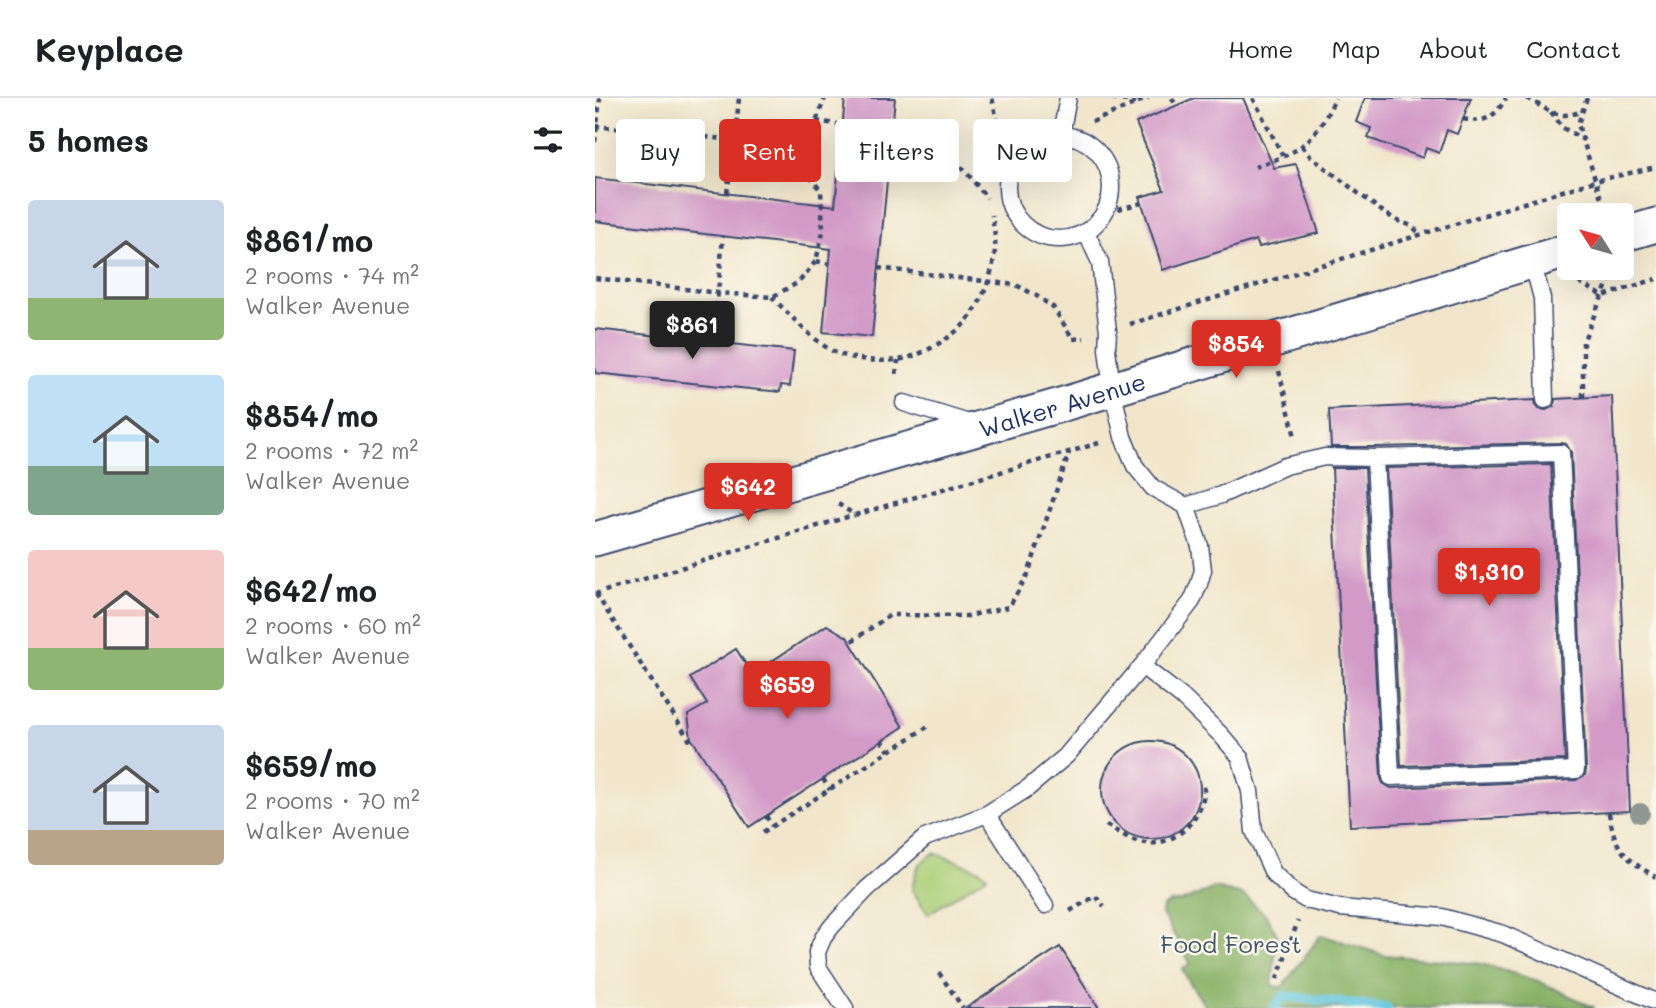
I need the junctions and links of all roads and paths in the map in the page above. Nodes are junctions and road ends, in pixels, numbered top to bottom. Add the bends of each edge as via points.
1 (600, 98) edge
2 (739, 98) edge
3 (825, 98) edge
4 (992, 98) edge
5 (1068, 98) edge
6 (1112, 98) edge
7 (1148, 98) edge
8 (1172, 98) edge
9 (1253, 98) edge
10 (1335, 98) edge
11 (1506, 98) edge
12 (1527, 98) edge
13 (1587, 98) edge
14 (1136, 103) junction
15 (1176, 106) dead end
16 (1583, 110) junction
17 (1551, 111) junction
18 (737, 119) edge
19 (817, 119) edge
20 (997, 119) edge
21 (1064, 119) edge
22 (1463, 119) dead end
23 (1092, 122) dead end
24 (596, 127) edge
25 (1072, 136) edge
26 (719, 139) edge
27 (1584, 140) junction
28 (595, 142) edge
29 (1302, 146) junction
30 (1283, 156) junction
31 (959, 165) edge
32 (1255, 167) dead end
33 (1656, 167) edge
34 (1595, 181) junction
35 (729, 182) edge
36 (814, 182) edge
37 (1007, 182) edge
38 (727, 193) dead end
39 (987, 198) dead end
40 (1142, 203) dead end
41 (1602, 203) edge
42 (1118, 209) dead end
43 (992, 215) dead end
44 (1656, 225) edge
45 (1635, 231) edge
46 (1086, 232) junction
47 (1420, 234) junction
48 (723, 236) dead end
49 (815, 261) junction
50 (1532, 261) junction
51 (1557, 263) edge
52 (830, 264) dead end
53 (878, 268) dead end
54 (595, 278) edge
55 (1656, 279) edge
56 (1586, 280) edge
57 (1609, 280) edge
58 (988, 281) junction
59 (718, 293) junction
60 (1603, 296) junction
61 (772, 297) junction
62 (1125, 326) dead end
63 (711, 337) dead end
64 (1086, 338) dead end
65 (898, 360) junction
66 (1277, 364) dead end
67 (896, 374) dead end
68 (1112, 388) junction
69 (1583, 397) dead end
70 (1545, 400) dead end
71 (904, 403) dead end
72 (982, 427) junction
73 (1296, 437) dead end
74 (1103, 442) dead end
75 (1069, 453) junction
76 (1375, 458) junction
77 (833, 501) dead end
78 (1186, 506) junction
79 (855, 515) junction
80 (595, 540) edge
81 (595, 594) edge
82 (852, 641) dead end
83 (1142, 666) junction
84 (927, 727) dead end
85 (881, 740) dead end
86 (692, 744) dead end
87 (889, 751) junction
88 (823, 779) dead end
89 (1201, 787) dead end
90 (829, 790) junction
91 (1609, 813) dead end
92 (987, 814) junction
93 (766, 816) dead end
94 (1106, 825) dead end
95 (772, 826) junction
96 (763, 832) dead end
97 (1656, 877) edge
98 (1045, 905) dead end
99 (1104, 906) dead end
100 (1069, 911) dead end
101 (1294, 933) dead end
102 (939, 972) dead end
103 (1277, 979) dead end
104 (1656, 1002) edge
105 (845, 1008) edge
106 (963, 1008) edge

1 - 24 path
2 - 18 path
3 - 19 path
4 - 20 path
5 - 21 lane
6 - 14 path
7 - 14 path
8 - 15 path
9 - 30 path
10 - 29 path
11 - 22 path via 1491,117
12 - 17 path
13 - 16 path
14 - 23 path
16 - 17 path via 1567,116
16 - 27 path via 1579,124
17 - 27 path via 1563,128
24 - 26 path
24 - 28 path
25 - 46 lane via 1096,149 1107,164 1111,183 1100,220
27 - 34 path
29 - 30 path
29 - 47 path via 1379,209
30 - 32 path
31 - 39 path
33 - 34 path
34 - 41 path
34 - 47 path
35 - 38 path
36 - 49 path via 821,191 823,232
37 - 46 lane via 1010,207 1028,230 1056,239
40 - 42 path
43 - 58 path via 996,247
44 - 45 street
46 - 68 lane via 1100,262
47 - 62 path
48 - 59 path
49 - 52 path
49 - 61 path via 799,282
50 - 51 street, Walker Avenue
50 - 68 street, Walker Avenue
50 - 70 lane via 1542,299
53 - 58 path
54 - 59 path
55 - 60 path
56 - 60 path
57 - 60 path
58 - 64 path via 1016,285 1035,295 1053,307 1073,339
58 - 65 path via 966,323 948,338
59 - 61 path
59 - 63 path
60 - 69 path via 1583,342
61 - 65 path via 835,353 862,360
65 - 67 path
66 - 73 path
68 - 72 street, Walker Avenue
68 - 78 lane via 1135,466 1153,488
71 - 72 lane
72 - 80 street, Walker Avenue
74 - 75 path
75 - 79 path
75 - 82 path via 1028,574 1009,607 968,615 890,615
76 - 76 lane via 1561,453 1576,771 1391,777
76 - 78 lane via 1325,457 1285,466
77 - 79 path
78 - 83 lane via 1203,570 1192,601
79 - 81 path
81 - 86 path
83 - 92 lane via 1066,756
83 - 104 lane via 1182,697 1240,757 1250,791 1254,831 1273,873 1293,892 1340,908 1442,917 1503,934
84 - 87 path
85 - 87 path
87 - 90 path
88 - 90 path
89 - 94 path via 1205,796 1198,813 1173,837 1155,844 1132,839
90 - 95 path
91 - 97 path via 1618,848
92 - 98 lane
92 - 105 lane via 925,838 867,889 823,938 817,952 818,967
93 - 95 path
95 - 96 path
99 - 100 path via 1095,896
101 - 103 path
102 - 106 path

